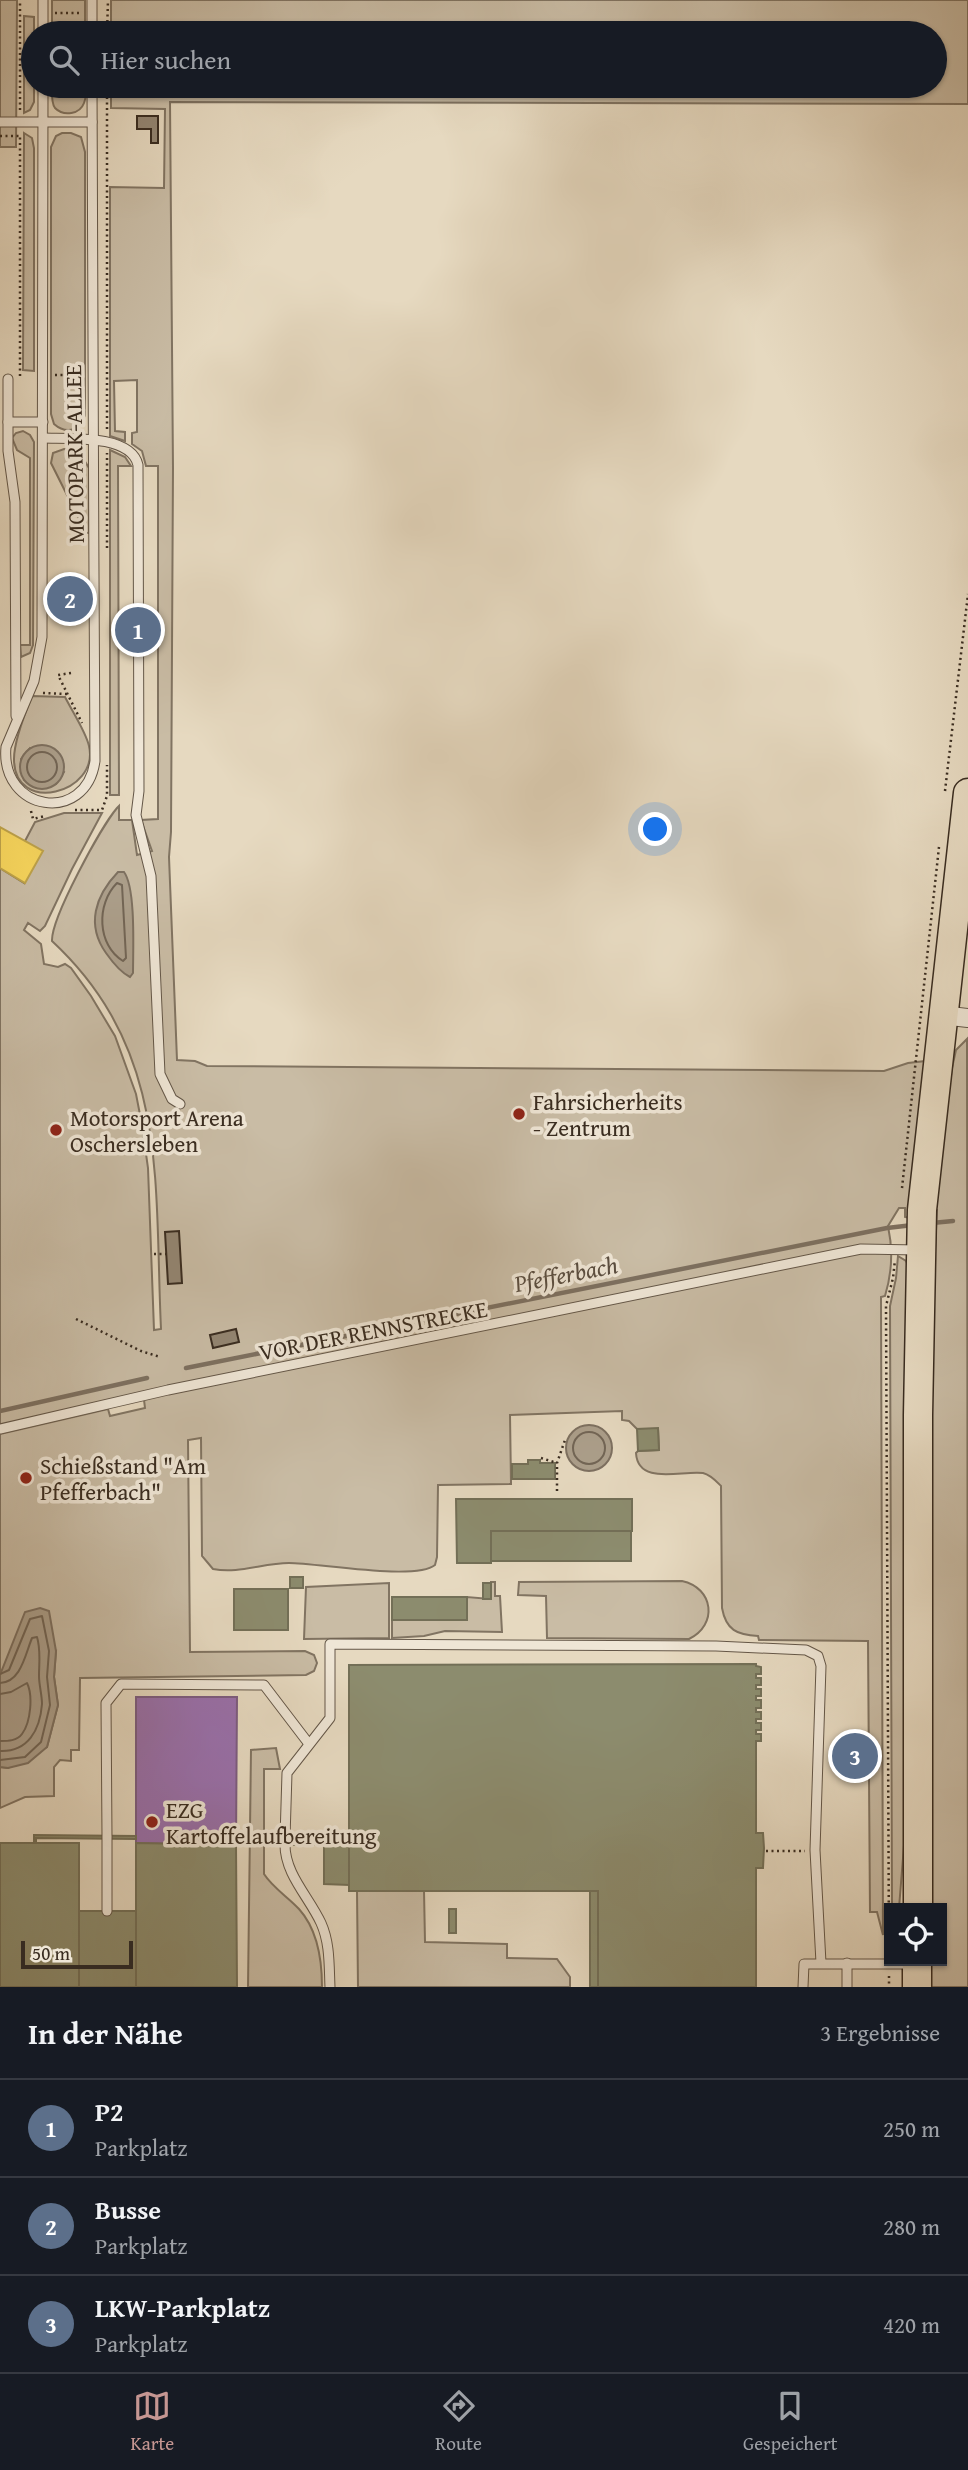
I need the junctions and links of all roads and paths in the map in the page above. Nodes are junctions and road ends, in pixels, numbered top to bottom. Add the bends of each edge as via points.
1 (20, 0) edge
2 (43, 0) edge
3 (92, 0) edge
4 (108, 0) edge
5 (43, 13) junction
6 (92, 13) junction
7 (107, 13) junction
8 (43, 21) edge
9 (92, 21) edge
10 (107, 21) edge
11 (43, 98) edge
12 (92, 98) edge
13 (0, 122) edge
14 (20, 122) junction
15 (43, 122) junction
16 (92, 122) junction
17 (0, 136) edge
18 (20, 374) junction
19 (43, 374) junction
20 (91, 375) junction
21 (107, 375) dead end
22 (8, 379) dead end
23 (20, 386) dead end
24 (8, 422) junction
25 (43, 422) junction
26 (43, 438) junction
27 (92, 441) junction
28 (968, 594) edge
29 (71, 673) dead end
30 (17, 721) junction
31 (94, 735) junction
32 (956, 795) edge
33 (940, 838) dead end
34 (955, 1016) edge
35 (180, 1104) dead end
36 (912, 1226) junction
37 (154, 1254) dead end
38 (166, 1254) dead end
39 (76, 1320) dead end
40 (160, 1357) dead end
41 (0, 1429) edge
42 (565, 1440) dead end
43 (541, 1458) dead end
44 (557, 1463) junction
45 (558, 1491) dead end
46 (309, 1744) junction
47 (815, 1850) junction
48 (766, 1851) dead end
49 (889, 1903) edge
50 (918, 1903) edge
51 (107, 1911) dead end
52 (821, 1963) junction
53 (847, 1964) junction
54 (884, 1964) edge
55 (889, 1966) edge
56 (897, 1966) edge
57 (917, 1971) edge
58 (330, 1987) edge
59 (803, 1987) edge
60 (847, 1987) edge
61 (889, 1987) edge

1 - 14 path
2 - 5 lane
3 - 6 lane
4 - 7 path
5 - 6 path
5 - 8 lane
6 - 7 path
6 - 9 lane
7 - 10 path
11 - 15 lane, MOTOPARK-ALLEE
12 - 16 lane, MOTOPARK-ALLEE
13 - 14 lane
14 - 15 lane
15 - 16 lane
15 - 19 lane, MOTOPARK-ALLEE
16 - 20 lane, MOTOPARK-ALLEE
17 - 18 path via 20,136
18 - 19 path
18 - 23 path
19 - 20 path
19 - 25 lane, MOTOPARK-ALLEE
20 - 21 path
20 - 27 lane, MOTOPARK-ALLEE
22 - 24 lane
24 - 25 lane
24 - 30 lane via 15,502
25 - 26 lane, MOTOPARK-ALLEE
26 - 27 lane
26 - 30 lane, MOTOPARK-ALLEE via 42,637 34,681
27 - 31 lane, MOTOPARK-ALLEE
27 - 35 lane via 130,450 138,465 136,815 151,876 160,1074
28 - 32 path
29 - 31 path via 58,675 88,734
30 - 31 lane, MOTOPARK-ALLEE via 6,747 6,766 16,788 40,802 64,802 82,790 93,769
32 - 34 main road
33 - 36 path via 902,1170
34 - 36 main road
36 - 41 lane, VOR DER RENNSTRECKE via 861,1249 168,1390
36 - 49 path via 886,1307
36 - 50 main road
37 - 38 path
39 - 40 path
42 - 44 path
43 - 44 path
44 - 45 path
46 - 47 lane via 330,1718 330,1644 806,1650 818,1656 821,1666
46 - 51 lane via 264,1685 121,1684 106,1703
46 - 58 lane via 286,1773 285,1860 321,1923 328,1947
47 - 48 path
47 - 52 lane
52 - 53 lane
52 - 59 lane via 804,1964
53 - 54 lane
53 - 60 lane
55 - 61 path
56 - 57 lane

